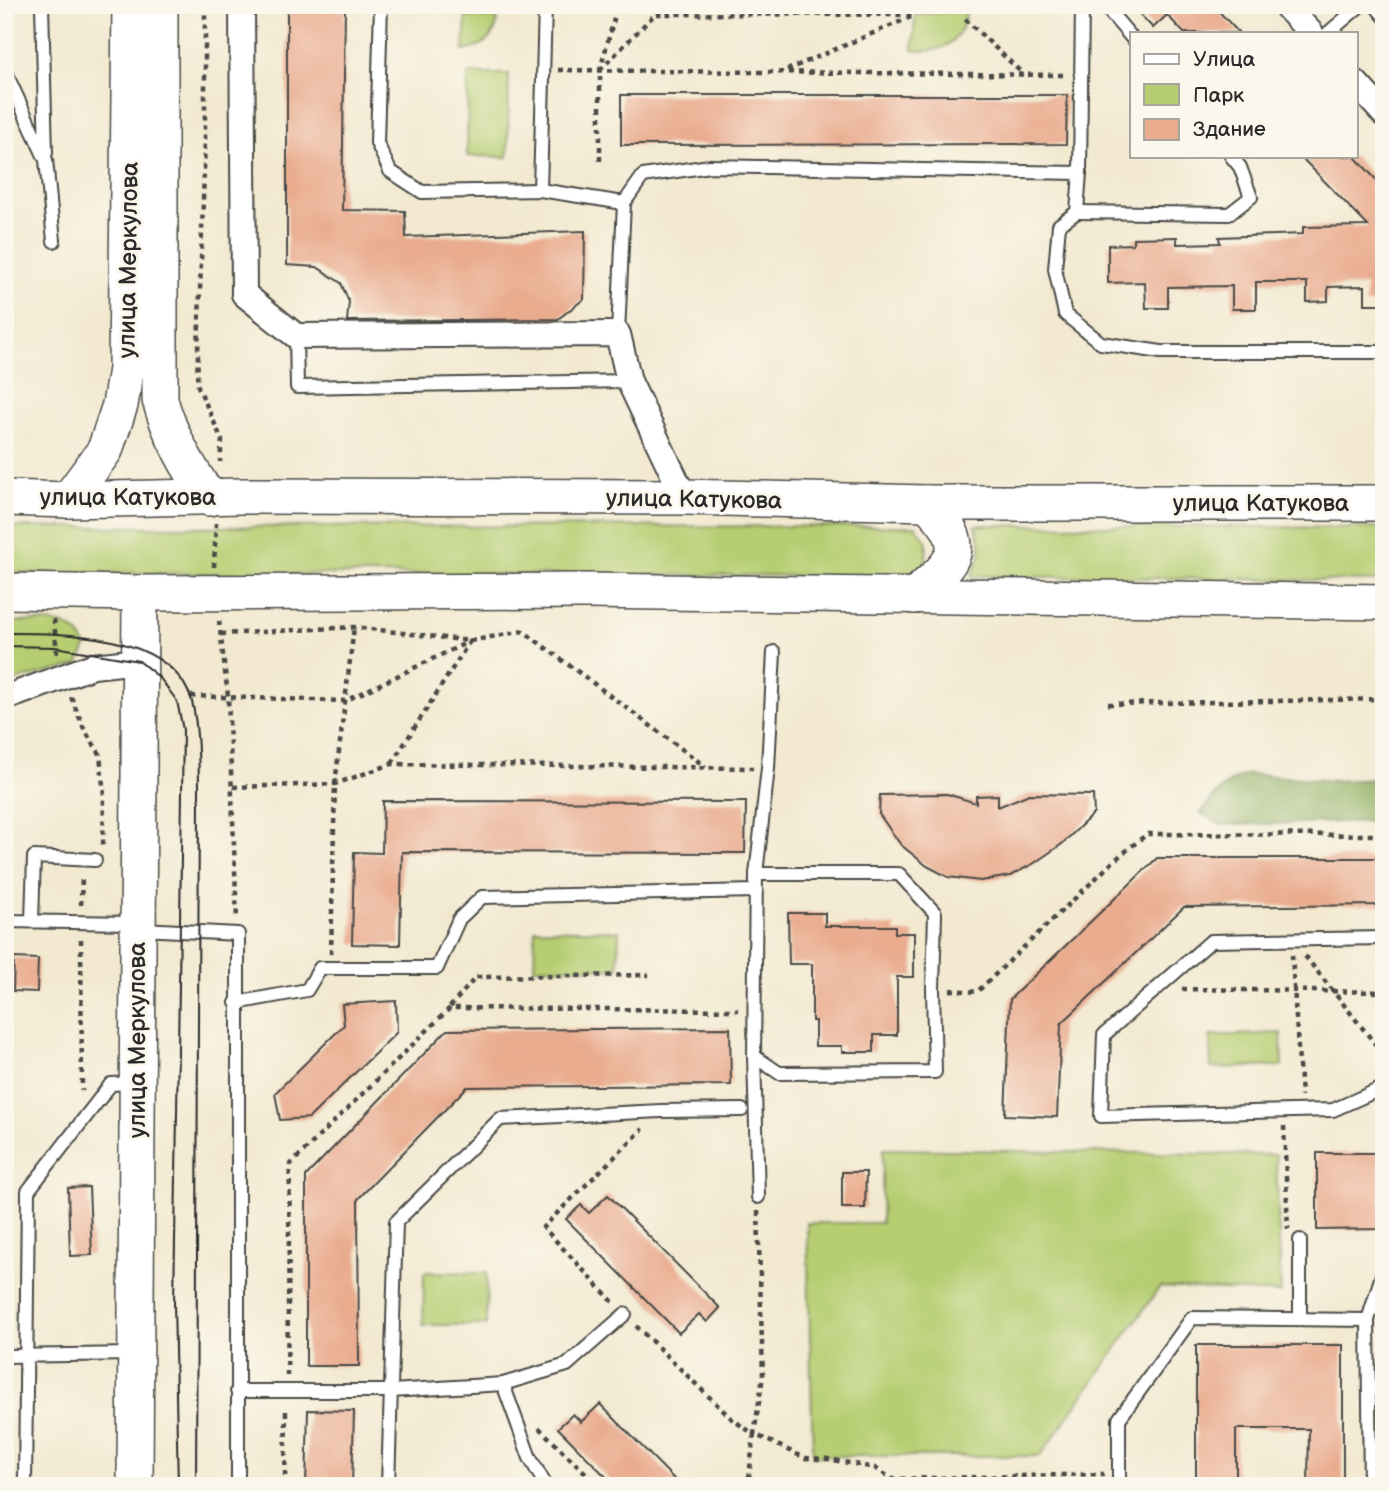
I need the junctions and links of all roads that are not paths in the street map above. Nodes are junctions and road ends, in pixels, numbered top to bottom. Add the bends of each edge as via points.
1 (42, 5) edge
2 (130, 5) edge
3 (160, 5) edge
4 (242, 5) edge
5 (381, 5) edge
6 (545, 5) edge
7 (1082, 5) edge
8 (1104, 5) edge
9 (1285, 5) edge
10 (1361, 5) edge
11 (1374, 5) edge
12 (1384, 16) edge
13 (1310, 32) edge
14 (1329, 32) edge
15 (1130, 36) edge
16 (5, 71) edge
17 (1358, 85) edge
18 (1384, 114) edge
19 (1233, 158) edge
20 (46, 160) junction
21 (1080, 173) junction
22 (540, 190) junction
23 (624, 204) junction
24 (1077, 212) junction
25 (54, 241) dead end
26 (618, 334) junction
27 (296, 336) junction
28 (1384, 352) edge
29 (629, 382) junction
30 (684, 497) junction
31 (213, 498) junction
32 (5, 499) edge
33 (68, 500) junction
34 (927, 503) junction
35 (1384, 503) edge
36 (5, 591) edge
37 (140, 593) junction
38 (914, 596) junction
39 (1384, 602) edge
40 (774, 652) dead end
41 (139, 662) junction
42 (5, 698) edge
43 (95, 860) dead end
44 (756, 874) junction
45 (756, 891) junction
46 (5, 921) edge
47 (32, 921) junction
48 (138, 926) junction
49 (1384, 938) edge
50 (236, 1003) junction
51 (754, 1056) junction
52 (136, 1083) junction
53 (1384, 1090) edge
54 (742, 1110) dead end
55 (758, 1196) road end
56 (1294, 1238) road end
57 (1384, 1269) edge
58 (625, 1314) road end
59 (1300, 1319) junction
60 (1368, 1320) junction
61 (135, 1354) junction
62 (5, 1356) edge
63 (25, 1356) junction
64 (503, 1384) junction
65 (237, 1391) junction
66 (391, 1391) junction
67 (1119, 1480) edge
68 (25, 1486) edge
69 (135, 1486) edge
70 (237, 1486) edge
71 (387, 1486) edge
72 (546, 1486) edge
73 (1370, 1486) edge

1 - 20 lane
2 - 33 main road, улица Меркулова via 126,369 120,405 104,450
3 - 31 main road, улица Меркулова via 160,400 186,464
4 - 27 street via 244,294
5 - 22 lane via 377,143 390,171 422,192
6 - 22 lane
7 - 21 lane
8 - 15 lane
9 - 13 street
10 - 14 lane
11 - 12 lane
16 - 20 lane
17 - 18 street
19 - 24 lane via 1251,197 1229,214
20 - 25 lane
21 - 23 lane via 710,166 643,176
21 - 24 lane
22 - 23 lane
23 - 26 lane
24 - 28 lane via 1059,225 1055,269 1065,314 1101,343 1161,352
26 - 27 street
26 - 29 street
27 - 29 lane via 297,387
29 - 30 street
30 - 31 main road, улица Катукова
30 - 34 main road, улица Катукова
31 - 33 main road, улица Катукова
32 - 33 main road, улица Катукова
34 - 35 main road, улица Катукова
34 - 38 main road via 946,521 955,538 953,558
36 - 37 main road
37 - 38 main road via 463,590
37 - 41 main road, улица Меркулова
38 - 39 main road
40 - 44 lane
41 - 42 street via 93,666
41 - 48 main road, улица Меркулова
43 - 47 lane via 34,858
44 - 45 lane
44 - 51 lane via 899,874 935,914 935,1072 779,1073
45 - 50 lane via 482,897 459,919 437,968 320,968 307,990
45 - 51 lane
46 - 47 lane
47 - 48 lane
48 - 50 lane via 238,934
48 - 52 main road, улица Меркулова
49 - 53 lane via 1211,940 1104,1035 1101,1116 1333,1110
50 - 65 lane
51 - 55 lane
52 - 61 main road, улица Меркулова
52 - 63 lane via 111,1084 27,1191
54 - 66 lane via 500,1119 396,1222
56 - 59 lane
57 - 60 lane
58 - 64 lane via 567,1365
59 - 60 lane
59 - 67 lane via 1192,1318 1119,1419
60 - 73 lane
61 - 63 lane
61 - 69 main road, улица Меркулова
62 - 63 lane
63 - 68 lane
64 - 66 lane
64 - 72 lane via 530,1458
65 - 66 lane
65 - 70 lane
66 - 71 lane

